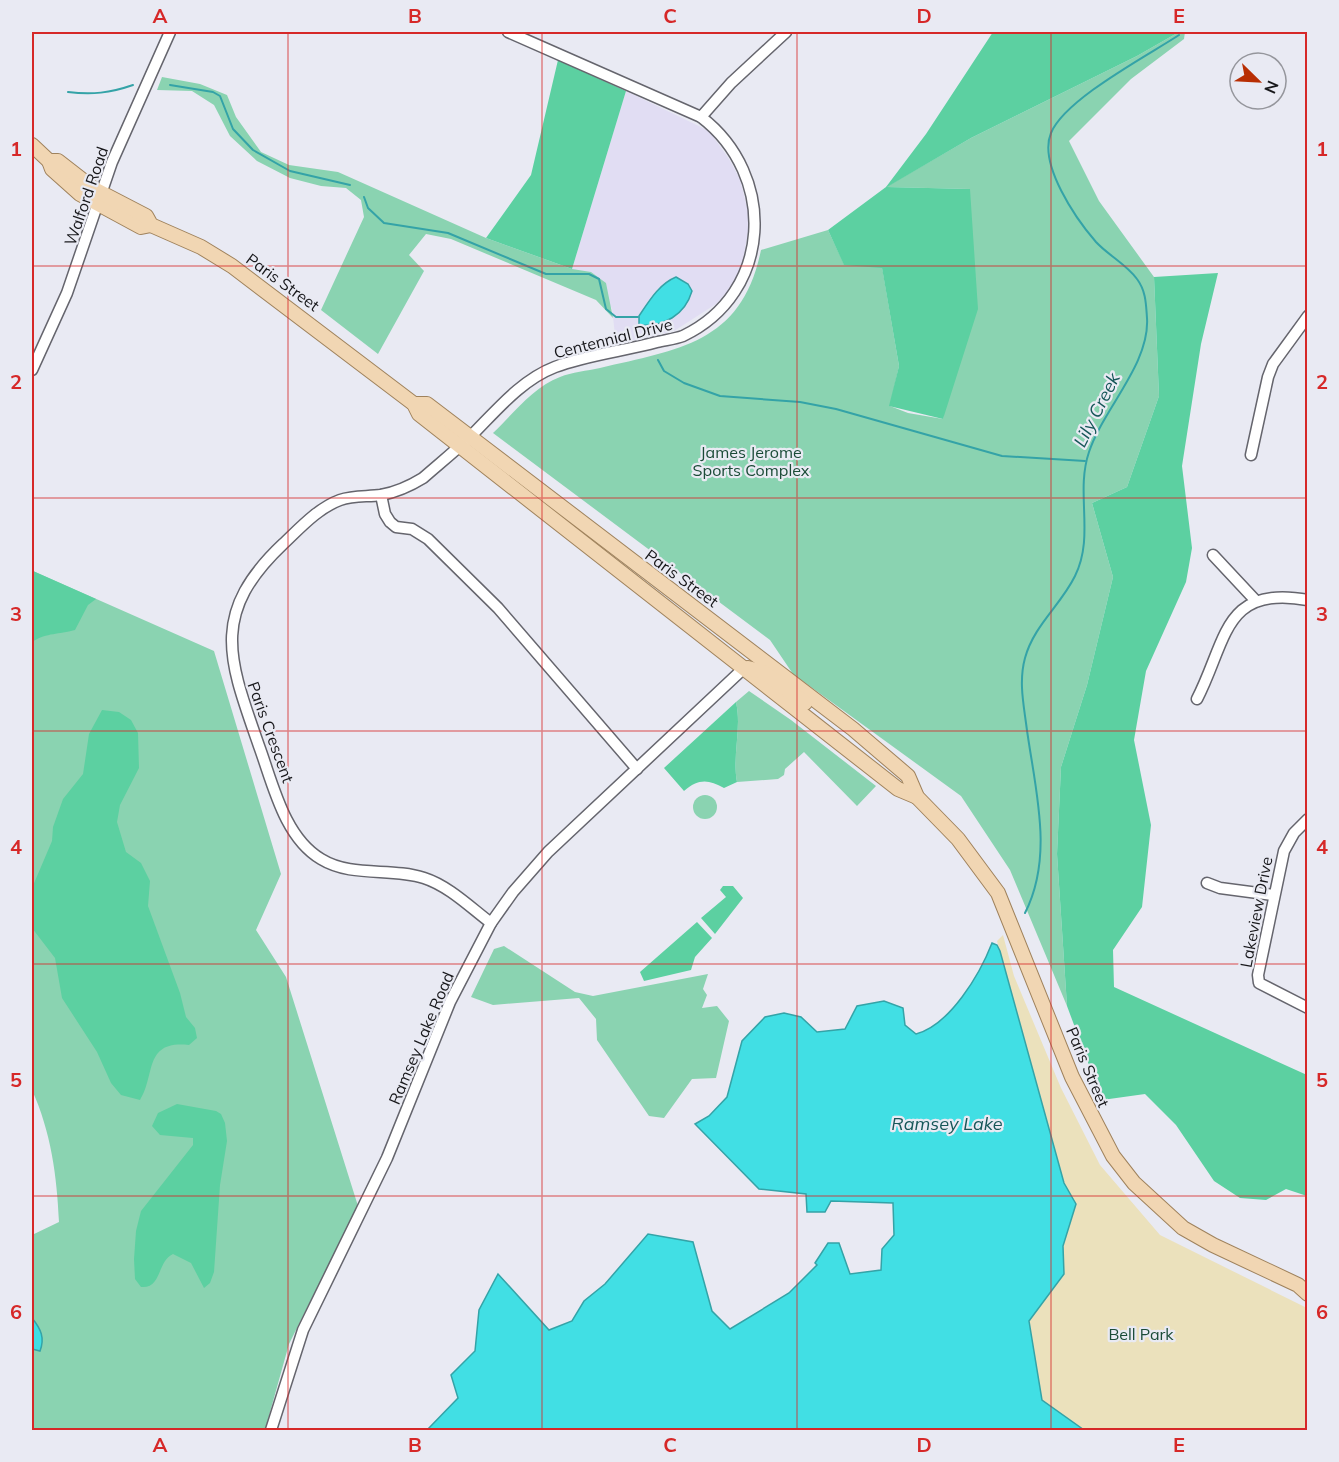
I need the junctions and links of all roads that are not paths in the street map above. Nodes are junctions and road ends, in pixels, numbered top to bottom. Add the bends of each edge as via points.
1 (170, 32) edge
2 (508, 32) edge
3 (786, 32) edge
4 (701, 117) junction
5 (32, 145) edge
6 (98, 198) junction
7 (1308, 316) edge
8 (32, 370) edge
9 (465, 441) junction
10 (1251, 455) dead end
11 (381, 495) junction
12 (1213, 555) dead end
13 (1308, 600) edge
14 (1256, 601) junction
15 (740, 642) junction
16 (743, 669) junction
17 (1197, 699) dead end
18 (637, 770) junction
19 (908, 776) junction
20 (917, 797) junction
21 (1308, 819) edge
22 (1207, 883) dead end
23 (1273, 895) junction
24 (492, 924) junction
25 (1308, 1008) edge
26 (1304, 1287) edge
27 (271, 1431) edge

1 - 6 street, Walford Road
2 - 4 street, Centennial Drive
3 - 4 street
4 - 9 street, Centennial Drive via 725,139 747,178 753,203 754,246 735,291 719,310 682,336 555,367 524,384
5 - 6 main road, Paris Street via 49,160 52,169
6 - 8 street, Walford Road via 67,293
6 - 9 main road, Paris Street via 146,216 151,225 232,266 414,404 419,414
7 - 10 street via 1273,364
9 - 11 street, Paris Crescent via 423,478
9 - 15 main road, Paris Street
9 - 16 main road, Paris Street
11 - 18 street via 390,522 428,539 498,608
11 - 24 street, Paris Crescent via 356,496 326,507 252,576 237,605 232,630 236,678 287,822 306,846 336,866 424,878
12 - 14 street
13 - 14 street via 1283,596
14 - 17 street via 1230,622
15 - 16 main road via 746,653
15 - 19 main road, Paris Street via 873,744
16 - 18 street, Ramsey Lake Road
16 - 19 main road via 763,672
16 - 20 main road, Paris Street via 898,789
18 - 24 street, Ramsey Lake Road via 548,852 513,892
19 - 20 main road, Paris Street
20 - 26 main road, Paris Street via 958,839 998,893 1072,1077 1113,1156 1134,1183 1183,1228
21 - 23 street, Lakeview Drive via 1284,851
22 - 23 street
23 - 25 street, Lakeview Drive via 1259,983
24 - 27 street, Ramsey Lake Road via 450,1002 387,1158 303,1330

